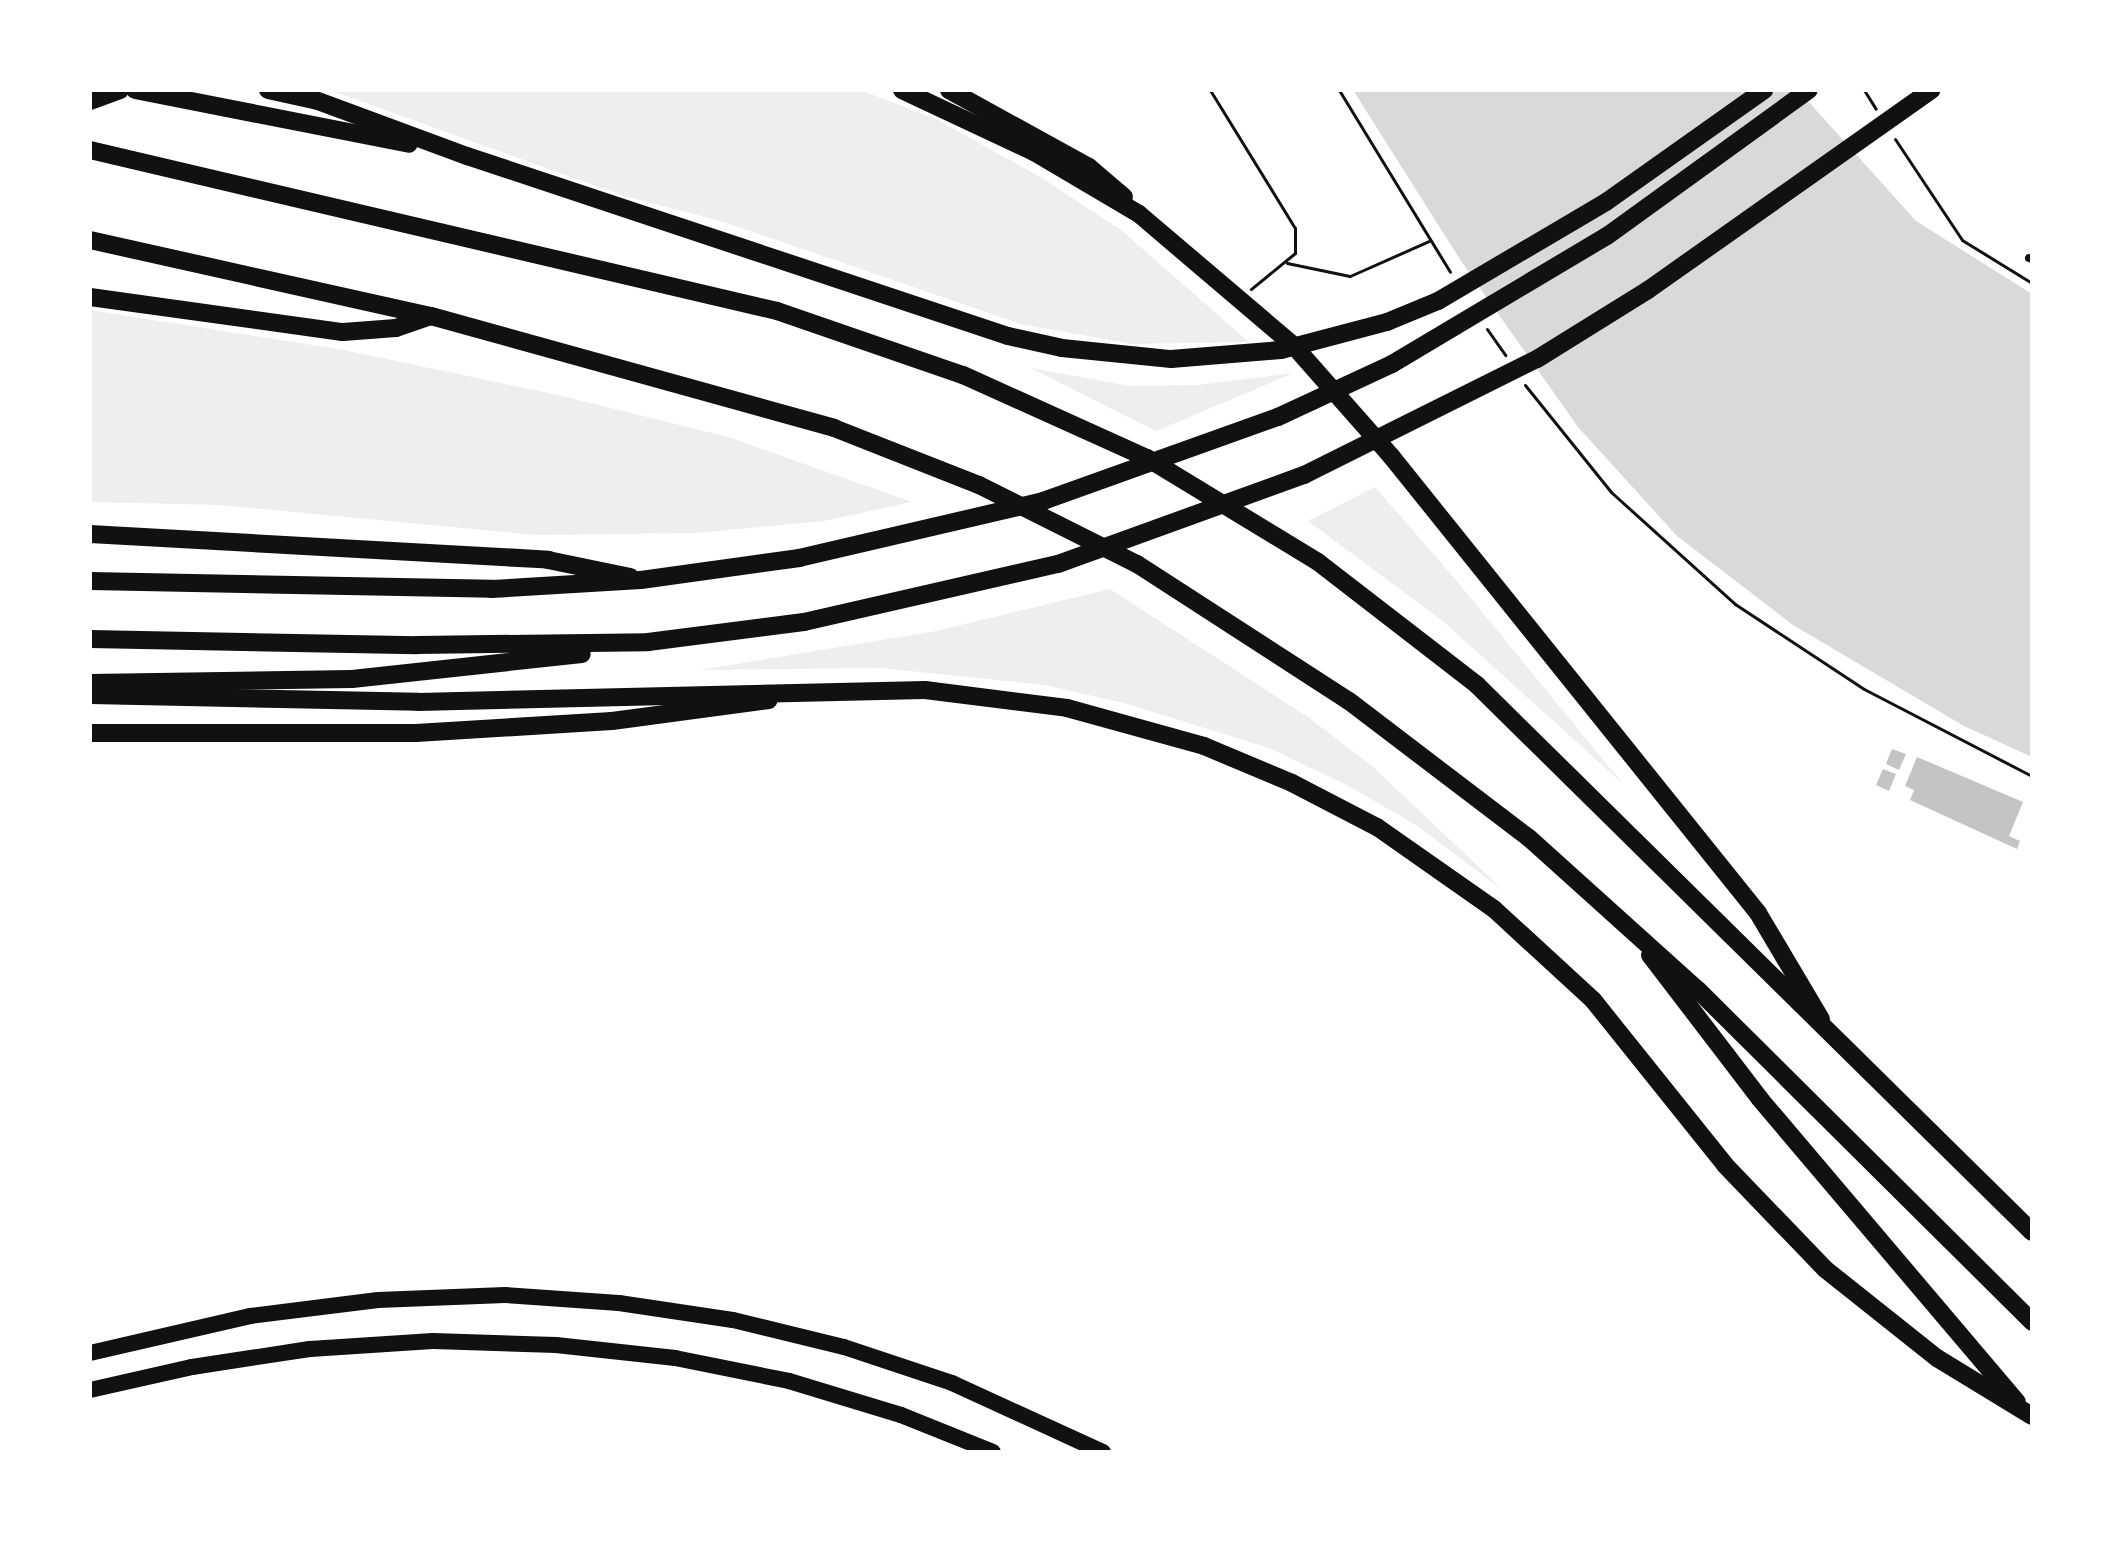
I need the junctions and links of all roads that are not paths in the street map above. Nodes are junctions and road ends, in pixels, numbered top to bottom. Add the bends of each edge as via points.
1 (120, 90) edge
2 (135, 90) edge
3 (268, 90) edge
4 (902, 90) edge
5 (949, 90) edge
6 (1764, 90) edge
7 (1809, 90) edge
8 (1932, 90) edge
9 (90, 101) edge
10 (90, 150) edge
11 (467, 156) junction
12 (1139, 214) junction
13 (90, 240) edge
14 (90, 297) edge
15 (431, 316) junction
16 (90, 534) edge
17 (641, 580) junction
18 (90, 581) edge
19 (90, 639) edge
20 (648, 642) junction
21 (90, 683) edge
22 (800, 690) junction
23 (90, 695) edge
24 (90, 733) edge
25 (1631, 926) junction
26 (1834, 1042) junction
27 (2032, 1232) edge
28 (2032, 1322) edge
29 (90, 1353) edge
30 (90, 1390) edge
31 (2032, 1418) edge
32 (993, 1452) edge
33 (1103, 1452) edge

1 - 9 highway
2 - 11 highway
3 - 11 highway via 318,101
4 - 12 highway via 1034,152
5 - 12 highway via 1100,175
6 - 11 highway via 1606,202 1438,301 1335,338 1226,357 1116,356 1008,336
7 - 17 highway via 1607,236 1501,303 1392,364 1278,417 1043,501 891,539
8 - 20 highway via 1648,290 1537,359 1304,475 1086,555 932,597 804,622
10 - 26 highway via 777,311 963,375 1147,458 1318,562 1477,685 1551,753
12 - 26 highway via 1294,346 1391,456 1758,913
13 - 15 highway
14 - 15 highway via 343,332 388,329
15 - 25 highway via 834,428 979,485 1085,536 1187,595 1374,718 1506,819
16 - 17 highway via 548,560
17 - 18 highway via 492,589
19 - 20 highway via 417,645
20 - 21 highway via 500,665 352,679
22 - 23 highway via 418,702
22 - 24 highway via 757,702 612,721 461,730
22 - 31 highway via 988,696 1159,731 1321,797 1456,880 1530,939 1593,1000 1733,1174 1816,1261 1898,1330
25 - 28 highway
25 - 31 highway via 1725,1058
26 - 27 highway
29 - 33 main road via 188,1328 326,1305 441,1296 605,1302 733,1320 844,1347 952,1383
30 - 32 main road via 310,1349 433,1341 556,1345 675,1358 789,1381 901,1415

